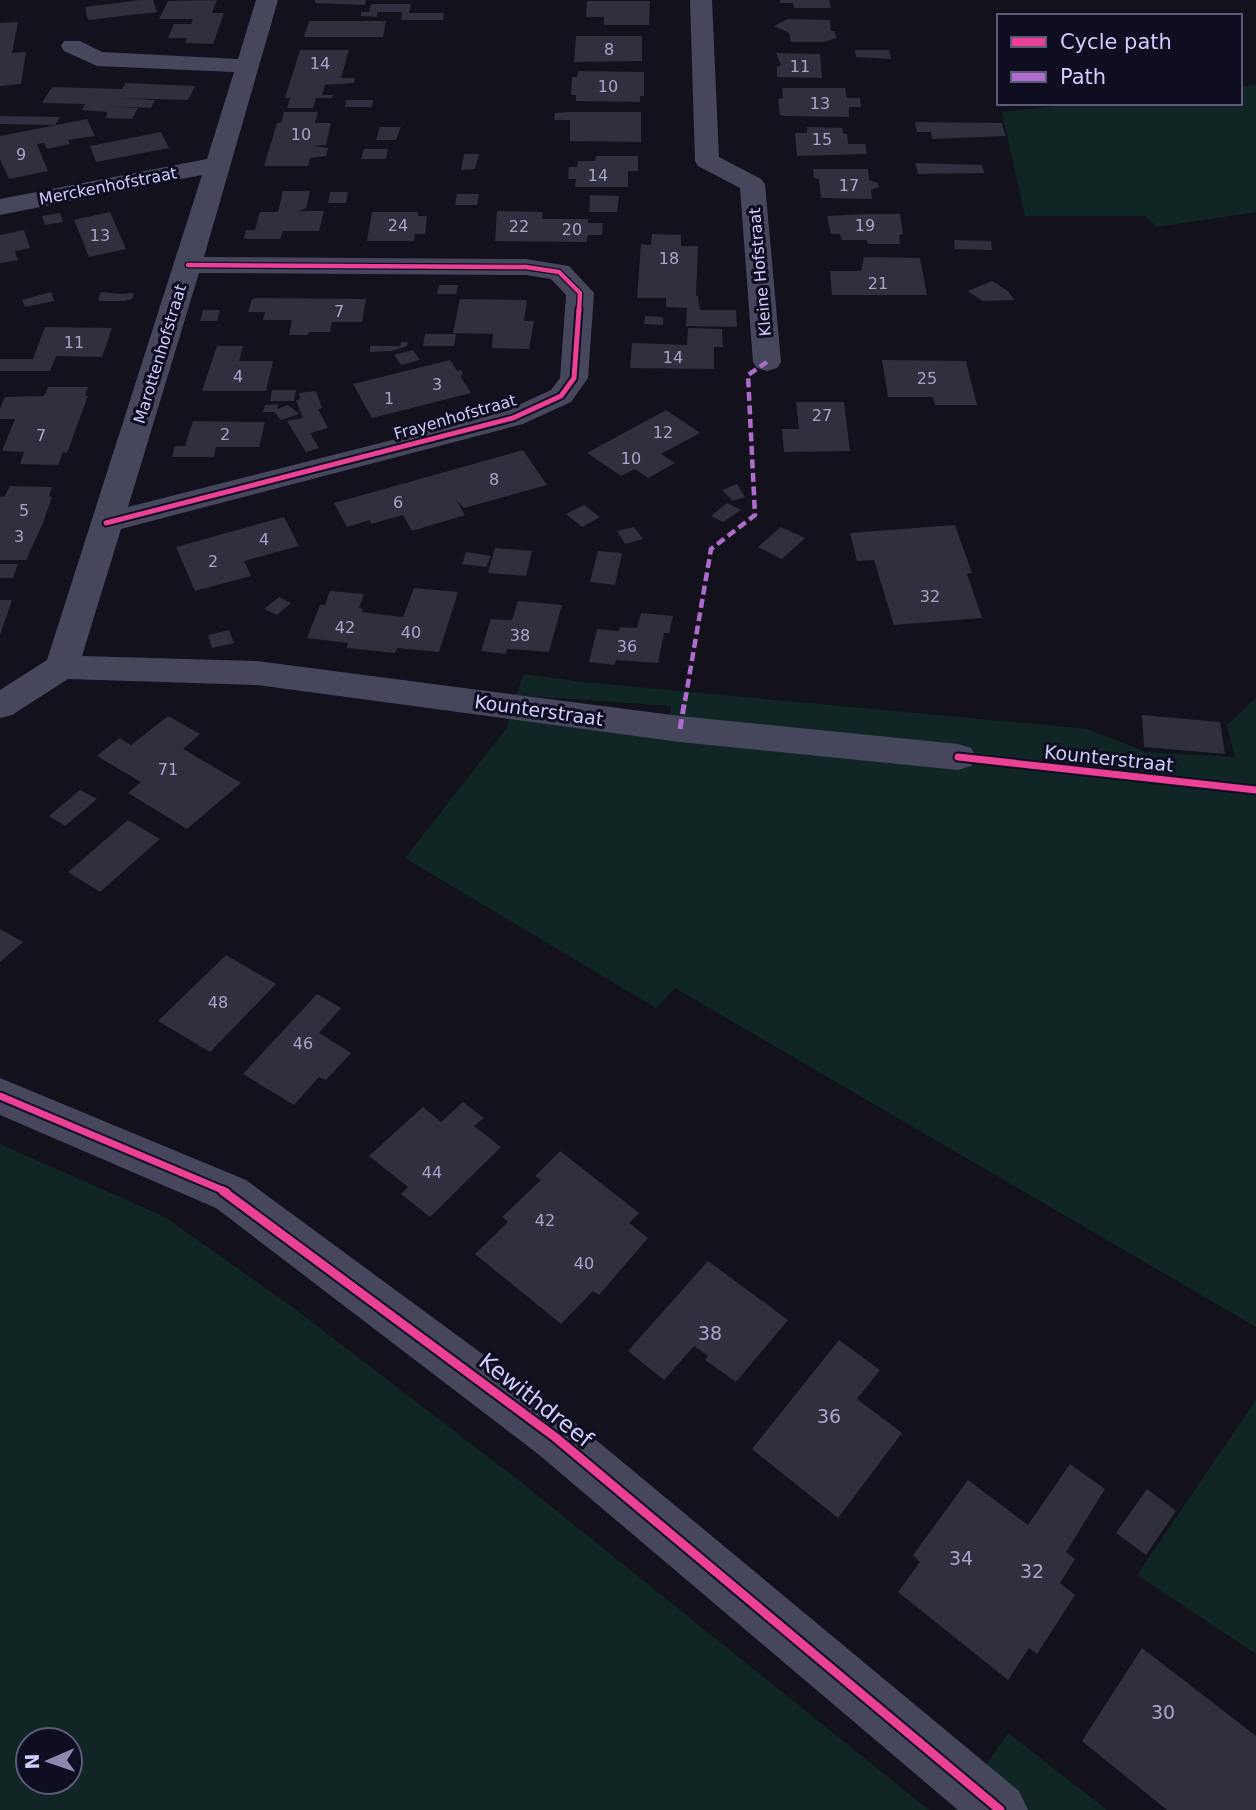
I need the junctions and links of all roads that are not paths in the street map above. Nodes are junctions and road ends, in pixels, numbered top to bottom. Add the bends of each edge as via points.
1 (267, 0) edge
2 (701, 0) edge
3 (72, 46) dead end
4 (246, 66) junction
5 (215, 165) junction
6 (0, 207) edge
7 (188, 265) junction
8 (767, 362) dead end
9 (106, 523) junction
10 (62, 667) junction
11 (0, 706) edge
12 (958, 757) dead end
13 (0, 1096) edge
14 (1000, 1810) edge

1 - 4 street, Marottenhofstraat
2 - 8 street, Kleine Hofstraat via 706,161 752,184
3 - 4 street via 97,60
4 - 5 street, Marottenhofstraat
5 - 6 street, Merckenhofstraat
5 - 7 street, Marottenhofstraat
7 - 9 street, Marottenhofstraat
7 - 9 street, Frayenhofstraat via 526,267 559,272 580,293 575,378 561,396 513,418
9 - 10 street, Marottenhofstraat
10 - 11 street
10 - 12 street, Kounterstraat via 257,673 680,729
13 - 14 street, Kewithdreef via 231,1194 555,1437

